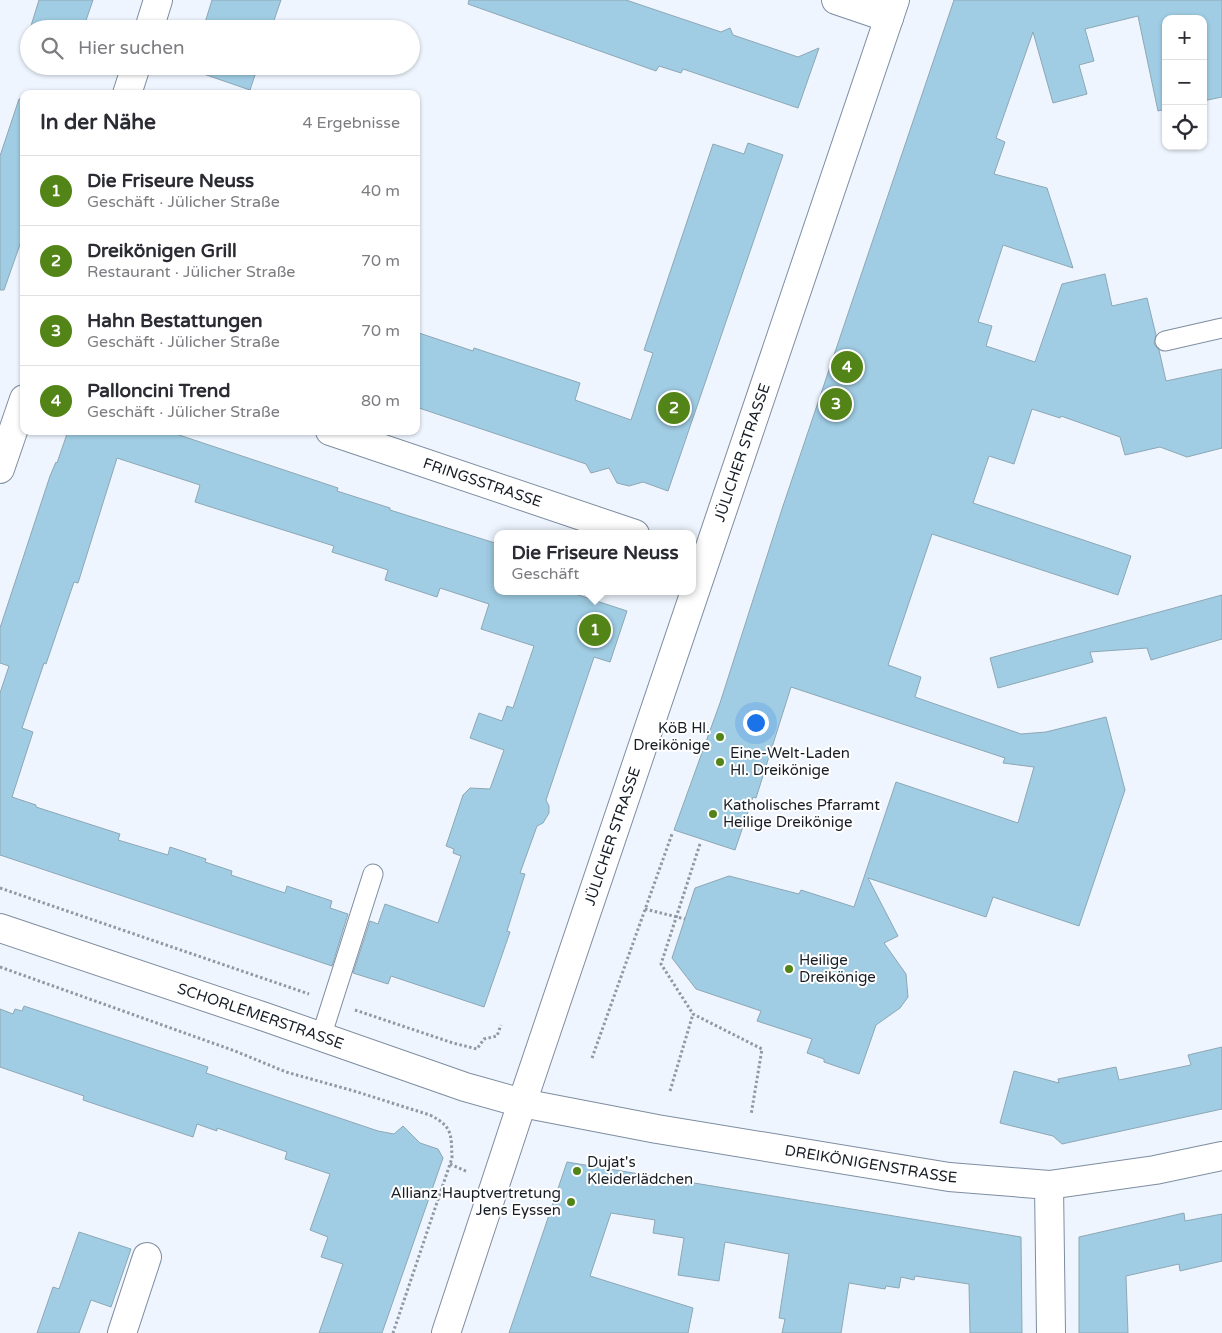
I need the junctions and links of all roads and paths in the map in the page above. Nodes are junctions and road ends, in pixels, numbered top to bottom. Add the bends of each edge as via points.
1 (158, 0) edge
2 (836, 0) edge
3 (892, 9) edge
4 (152, 20) edge
5 (133, 75) edge
6 (128, 90) edge
7 (1222, 328) edge
8 (1165, 341) dead end
9 (20, 411) edge
10 (342, 435) edge
11 (0, 469) edge
12 (623, 530) edge
13 (700, 556) edge
14 (696, 568) edge
15 (687, 595) edge
16 (672, 834) dead end
17 (700, 844) dead end
18 (373, 874) dead end
19 (0, 888) edge
20 (645, 909) junction
21 (676, 917) junction
22 (685, 919) dead end
23 (0, 928) edge
24 (0, 967) edge
25 (332, 1002) junction
26 (693, 1014) junction
27 (501, 1026) dead end
28 (321, 1037) junction
29 (592, 1058) dead end
30 (670, 1091) dead end
31 (522, 1103) junction
32 (746, 1144) junction
33 (1222, 1156) edge
34 (1049, 1185) junction
35 (148, 1258) dead end
36 (122, 1333) edge
37 (393, 1333) edge
38 (446, 1333) edge
39 (1051, 1333) edge

1 - 4 main road
2 - 3 main road
3 - 13 main road, JÜLICHER STRASSE
5 - 6 main road
7 - 8 lane
9 - 11 main road
10 - 12 main road, FRINGSSTRASSE
13 - 14 main road, JÜLICHER STRASSE
15 - 31 main road, JÜLICHER STRASSE
16 - 20 path
17 - 21 path
18 - 25 lane
19 - 25 path
20 - 21 path
20 - 29 path
21 - 22 path
21 - 26 path via 661,964
23 - 28 main road, SCHORLEMERSTRASSE
24 - 37 path via 286,1072 440,1120 451,1133 452,1158
25 - 27 path via 477,1049 484,1039 497,1036
25 - 28 lane
26 - 30 path
26 - 32 path via 762,1049
28 - 31 main road, SCHORLEMERSTRASSE via 465,1087
31 - 32 main road, DREIKÖNIGENSTRASSE
31 - 38 main road, JÜLICHER STRASSE
32 - 34 main road, DREIKÖNIGENSTRASSE via 949,1177
33 - 34 main road, DREIKÖNIGENSTRASSE via 1155,1170
34 - 39 main road
35 - 36 main road

